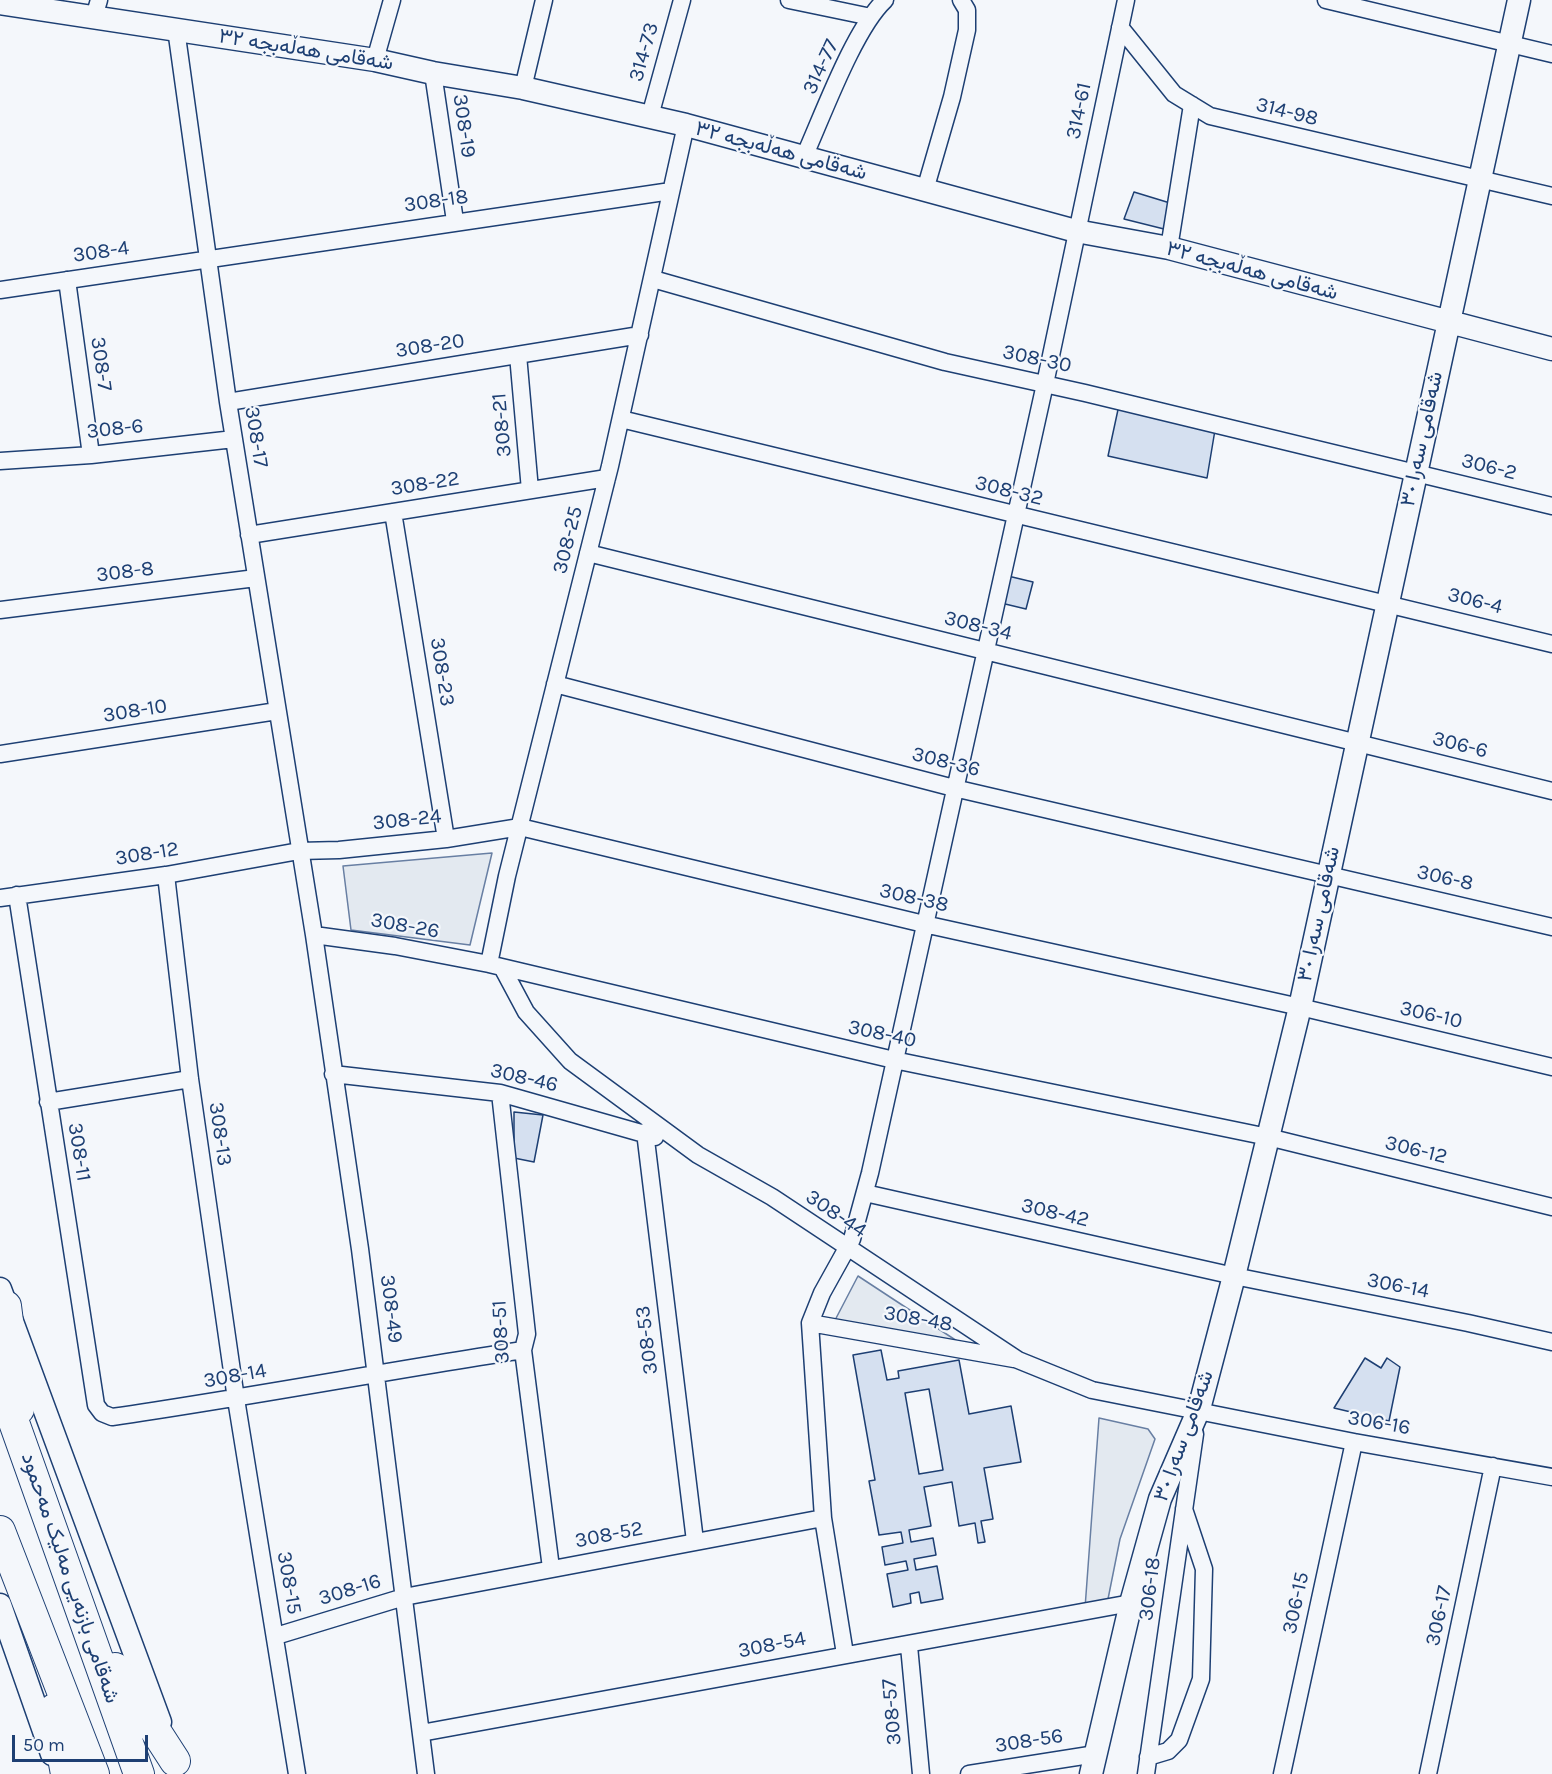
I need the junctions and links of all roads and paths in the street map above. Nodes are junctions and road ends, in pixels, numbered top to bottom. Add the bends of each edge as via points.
1 (392, 0) edge
2 (544, 0) edge
3 (682, 0) edge
4 (789, 0) edge
5 (961, 0) edge
6 (1125, 0) edge
7 (1326, 0) edge
8 (1519, 0) edge
9 (0, 3) edge
10 (877, 6) edge
11 (97, 9) edge
12 (1120, 27) junction
13 (176, 29) junction
14 (1508, 44) junction
15 (1552, 54) edge
16 (375, 60) junction
17 (433, 73) junction
18 (523, 88) junction
19 (1192, 105) junction
20 (650, 116) junction
21 (686, 125) junction
22 (804, 157) junction
23 (1479, 179) junction
24 (925, 190) junction
25 (671, 191) junction
26 (1552, 196) edge
27 (455, 221) junction
28 (1076, 231) junction
29 (1169, 248) junction
30 (208, 259) junction
31 (67, 279) junction
32 (653, 279) junction
33 (0, 290) edge
34 (1447, 323) junction
35 (640, 336) junction
36 (1552, 349) edge
37 (518, 355) junction
38 (1045, 384) junction
39 (228, 402) junction
40 (621, 419) junction
41 (234, 439) junction
42 (91, 455) junction
43 (0, 461) edge
44 (1415, 471) junction
45 (607, 478) junction
46 (531, 490) junction
47 (1552, 506) edge
48 (393, 512) junction
49 (1015, 515) junction
50 (249, 535) junction
51 (588, 553) junction
52 (256, 578) junction
53 (1387, 603) junction
54 (0, 610) edge
55 (1552, 644) edge
56 (984, 651) junction
57 (555, 684) junction
58 (278, 711) junction
59 (1356, 743) junction
60 (0, 754) edge
61 (954, 788) junction
62 (1552, 791) edge
63 (520, 827) junction
64 (446, 839) junction
65 (299, 851) junction
66 (1328, 874) junction
67 (166, 875) junction
68 (18, 895) junction
69 (0, 898) edge
70 (924, 924) junction
71 (1552, 927) edge
72 (314, 935) junction
73 (496, 967) junction
74 (1300, 1007) junction
75 (894, 1060) junction
76 (1552, 1067) edge
77 (333, 1074) junction
78 (190, 1079) junction
79 (500, 1093) junction
80 (48, 1102) junction
81 (645, 1132) junction
82 (1268, 1137) junction
83 (698, 1155) junction
84 (865, 1193) junction
85 (1552, 1207) edge
86 (847, 1249) junction
87 (1234, 1276) junction
88 (3, 1298) edge
89 (810, 1323) junction
90 (1552, 1342) edge
91 (523, 1350) junction
92 (1018, 1360) junction
93 (376, 1373) junction
94 (0, 1383) edge
95 (236, 1399) junction
96 (1199, 1409) junction
97 (102, 1413) joint
98 (1354, 1442) junction
99 (23, 1444) junction
100 (1493, 1466) junction
101 (1552, 1477) edge
102 (1183, 1505) junction
103 (823, 1518) junction
104 (0, 1531) edge
105 (694, 1541) junction
106 (551, 1568) junction
107 (404, 1597) junction
108 (1131, 1603) junction
109 (0, 1605) edge
110 (87, 1625) junction
111 (276, 1636) junction
112 (909, 1646) junction
113 (43, 1647) junction
114 (846, 1654) junction
115 (421, 1733) junction
116 (1148, 1756) junction
117 (1093, 1764) edge
118 (177, 1768) edge
119 (58, 1774) edge
120 (66, 1774) edge
121 (94, 1774) edge
122 (140, 1774) edge
123 (297, 1774) edge
124 (426, 1774) edge
125 (921, 1774) edge
126 (969, 1774) edge
127 (1146, 1774) edge
128 (1282, 1774) edge
129 (1428, 1774) edge

1 - 16 street
2 - 18 street
3 - 20 street, 314-73
4 - 10 street
5 - 24 street via 967,10 967,30
6 - 12 street, 314-61
7 - 14 street
8 - 14 street, شەقامی سەرا ٣٠
9 - 11 street, شەقامی هەڵەبجە ٣٢
10 - 22 street, 314-77
11 - 13 street, شەقامی هەڵەبجە ٣٢
12 - 19 street, 314-98 via 1174,94
12 - 28 street, 314-61
13 - 16 street, شەقامی هەڵەبجە ٣٢
13 - 30 street, 308-17
14 - 15 street
14 - 23 street, شەقامی سەرا ٣٠
16 - 17 street, شەقامی هەڵەبجە ٣٢
17 - 18 street, شەقامی هەڵەبجە ٣٢
17 - 27 street, 308-19
18 - 20 street, شەقامی هەڵەبجە ٣٢
19 - 23 street, 314-98 via 1210,116 1260,129
19 - 29 street
20 - 21 street, شەقامی هەڵەبجە ٣٢
21 - 22 street, شەقامی هەڵەبجە ٣٢
21 - 25 street, 308-25
22 - 24 street, شەقامی هەڵەبجە ٣٢
23 - 26 street, 314-98
23 - 34 street, شەقامی سەرا ٣٠
24 - 28 street, شەقامی هەڵەبجە ٣٢
25 - 27 street, 308-18
25 - 32 street, 308-25
27 - 30 street, 308-18
28 - 29 street, شەقامی هەڵەبجە ٣٢
28 - 38 street, 314-61
29 - 34 street, شەقامی هەڵەبجە ٣٢
30 - 31 street, 308-4
30 - 39 street, 308-17
31 - 33 street, 308-4
31 - 42 street, 308-7
32 - 35 street, 308-25
32 - 38 street, 308-30 via 945,362
34 - 36 street, شەقامی هەڵەبجە ٣٢
34 - 44 street, شەقامی سەرا ٣٠
35 - 37 street, 308-20
35 - 40 street, 308-25
37 - 39 street, 308-20
37 - 46 street, 308-21
38 - 44 street, 308-30
38 - 49 street, 314-61
39 - 41 street, 308-17
40 - 45 street, 308-25
40 - 49 street, 308-32
41 - 42 street, 308-6
41 - 50 street, 308-17
42 - 43 street, 308-6
44 - 47 street, 306-2
44 - 53 street, شەقامی سەرا ٣٠
45 - 46 street, 308-22
45 - 51 street, 308-25
46 - 48 street, 308-22
48 - 50 street, 308-22
48 - 64 street, 308-23
49 - 53 street, 308-32
49 - 56 street, 314-61
50 - 52 street, 308-17
51 - 56 street, 308-34
51 - 57 street, 308-25
52 - 54 street, 308-8
52 - 58 street, 308-17
53 - 55 street, 306-4
53 - 59 street, شەقامی سەرا ٣٠
56 - 59 street, 308-34
56 - 61 street, 314-61
57 - 61 street, 308-36
57 - 63 street, 308-25
58 - 60 street, 308-10
58 - 65 street, 308-17
59 - 62 street, 306-6
59 - 66 street, شەقامی سەرا ٣٠
61 - 66 street, 308-36
61 - 70 street, 314-61
63 - 64 street, 308-24
63 - 70 street, 308-38
63 - 73 street, 308-25
64 - 65 street, 308-24
65 - 67 street, 308-12
65 - 72 street, 308-49
66 - 71 street, 306-8
66 - 74 street, شەقامی سەرا ٣٠
67 - 68 street, 308-12
67 - 78 street, 308-13
68 - 69 street, 308-12
68 - 80 street, 308-11
70 - 74 street, 308-38
70 - 75 street, 314-61
72 - 73 street, 308-26 via 395,946
72 - 77 street, 308-49
73 - 75 street, 308-40
73 - 83 street, 308-44 via 526,1012 570,1061
74 - 76 street, 306-10
74 - 82 street, شەقامی سەرا ٣٠
75 - 82 street, 308-40
75 - 84 street, 314-61
77 - 79 street, 308-46
77 - 93 street, 308-49
78 - 80 street
78 - 95 street, 308-13
79 - 81 street, 308-46
79 - 91 street, 308-51 via 527,1334
80 - 97 street, 308-11 via 96,1405
81 - 83 street, 308-46
81 - 105 street, 308-53
82 - 85 street, 306-12
82 - 87 street, شەقامی سەرا ٣٠
83 - 86 street, 308-44 via 772,1197
84 - 86 street, 314-61
84 - 87 street, 308-42
86 - 89 street, 314-61
86 - 92 street, 308-44
87 - 90 street, 306-14
87 - 96 street, شەقامی سەرا ٣٠
88 - 99 highway
88 - 118 street
89 - 92 street, 308-48
89 - 103 street
91 - 93 street, 308-14
91 - 106 street, 308-51
92 - 96 street, 308-44 via 1092,1390
93 - 95 street, 308-14
93 - 107 street, 308-49
94 - 99 highway, شەقامی بازنەیی مەلیک مەحمود
95 - 97 street, 308-14 via 112,1417
95 - 111 street, 308-15
96 - 98 street, 306-16
96 - 102 street, 306-18
96 - 108 street, شەقامی سەرا ٣٠ via 1160,1499
98 - 100 street, 306-16
98 - 128 street, 306-15
99 - 110 highway, شەقامی بازنەیی مەلیک مەحمود
100 - 101 street, 306-16
100 - 129 street, 306-17
102 - 116 street, 306-18
102 - 116 street via 1204,1569 1201,1679 1179,1740 1168,1751
103 - 105 street, 308-52
103 - 114 street
104 - 113 highway
105 - 106 street, 308-52
106 - 107 street, 308-52
107 - 111 street, 308-16
107 - 115 street, 308-49
108 - 112 street, 308-54
108 - 117 street, شەقامی سەرا ٣٠
109 - 119 street
110 - 118 highway
110 - 122 highway, شەقامی بازنەیی مەلیک مەحمود
111 - 123 street, 308-15
112 - 114 street, 308-54
112 - 125 street, 308-57
113 - 120 highway
113 - 121 highway
114 - 115 street, 308-54
115 - 124 street, 308-49
116 - 127 street, 306-18
117 - 126 street, 308-56

